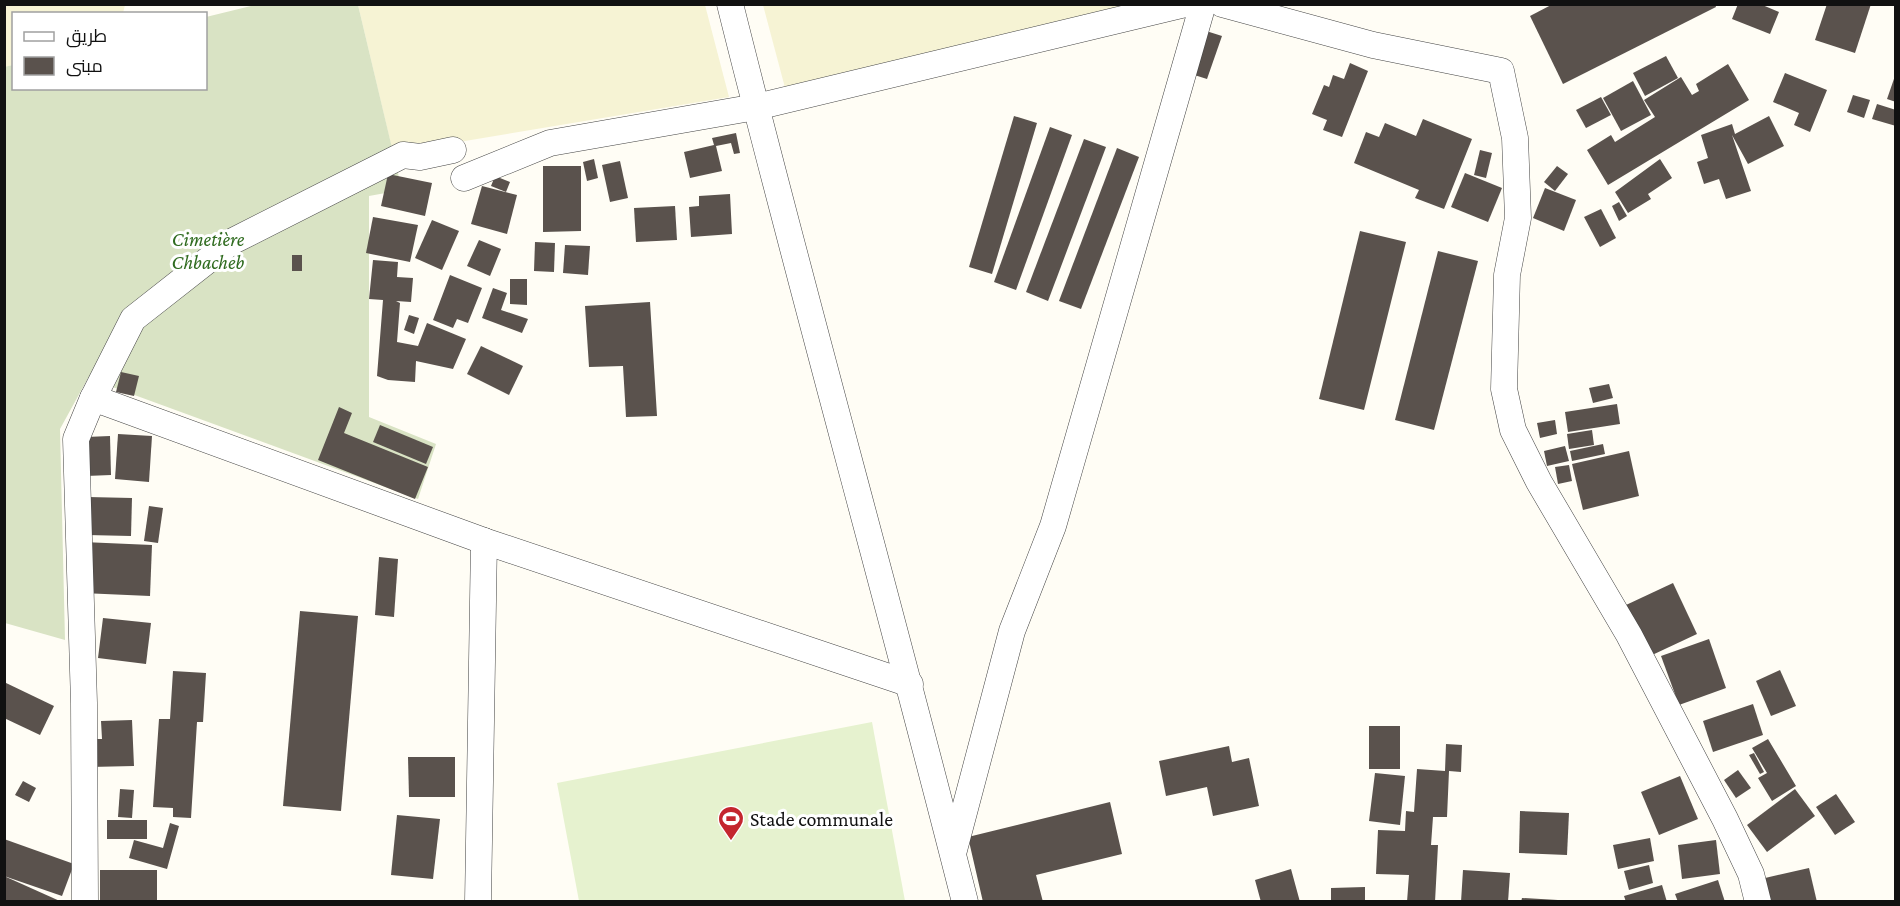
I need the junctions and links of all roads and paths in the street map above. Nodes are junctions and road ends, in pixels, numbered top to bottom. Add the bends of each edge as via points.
1 (730, 4) edge
2 (1185, 4) edge
3 (1203, 4) edge
4 (1222, 4) edge
5 (756, 107) junction
6 (453, 150) dead end
7 (464, 178) dead end
8 (93, 398) junction
9 (484, 542) junction
10 (910, 684) junction
11 (953, 853) junction
12 (85, 902) edge
13 (478, 902) edge
14 (965, 902) edge
15 (1758, 902) edge

1 - 5 street
2 - 5 street
3 - 11 street via 1053,526 1012,630
4 - 15 street via 1373,45 1501,71 1515,138 1518,218 1507,275 1504,389 1513,430 1672,717 1751,874
5 - 7 street via 550,143
5 - 10 street
6 - 8 street via 420,158 403,155 231,242 133,319
8 - 9 street
8 - 12 street via 76,439
9 - 10 street
9 - 13 street
10 - 11 street
11 - 14 street

